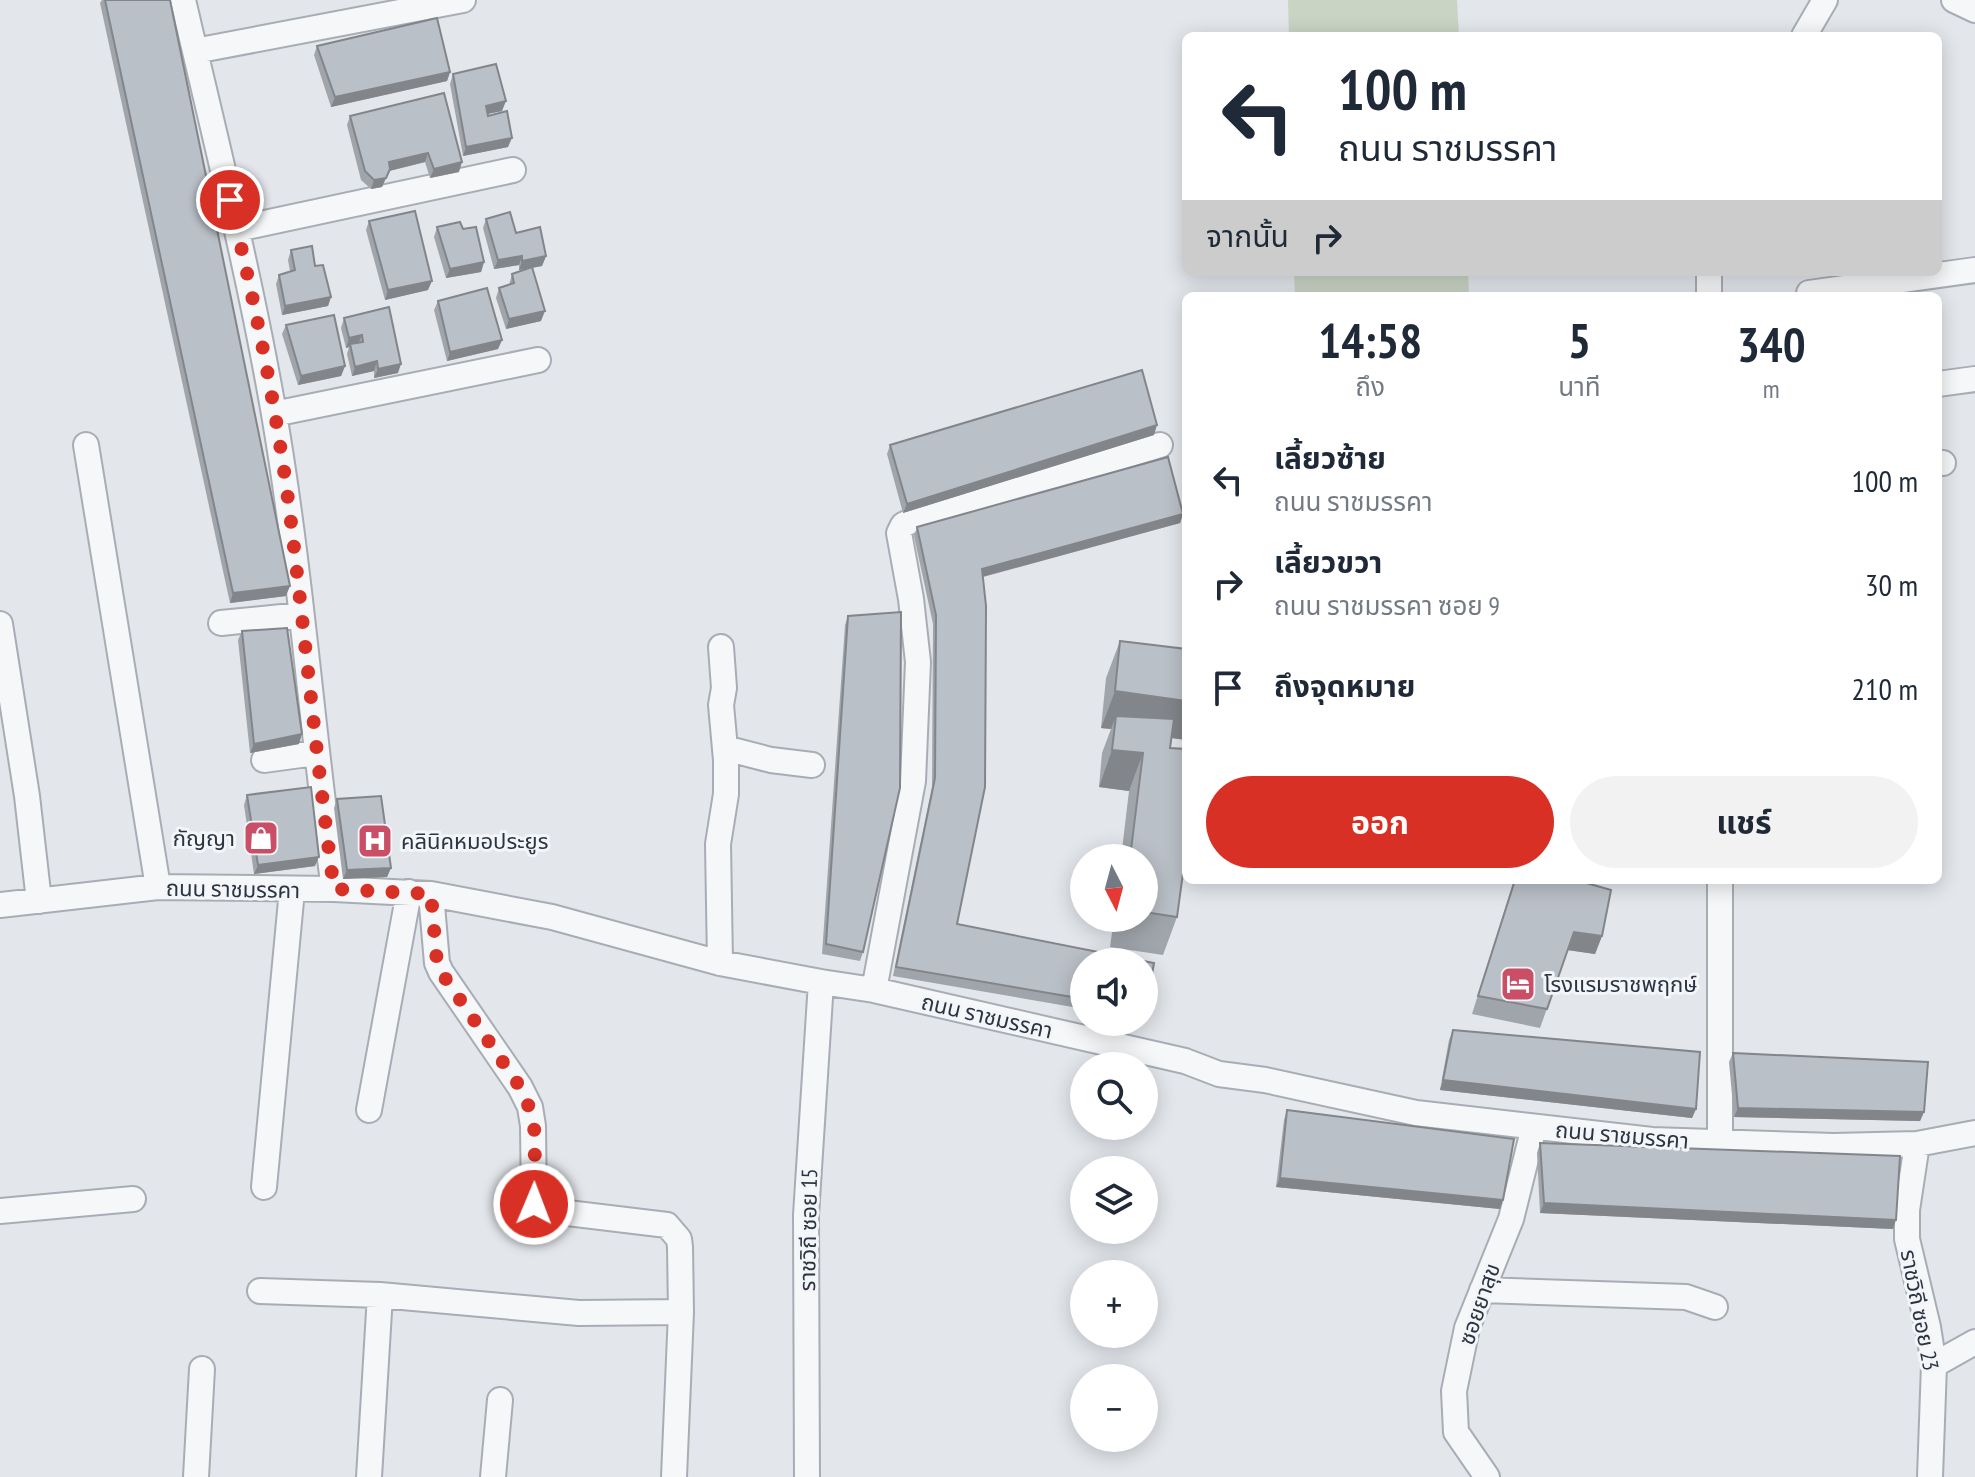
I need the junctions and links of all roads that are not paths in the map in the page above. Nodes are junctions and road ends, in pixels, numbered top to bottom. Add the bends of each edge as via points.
1 (183, 0) edge
2 (463, 0) edge
3 (1825, 0) edge
4 (1954, 0) edge
5 (1975, 10) edge
6 (1806, 32) edge
7 (195, 51) junction
8 (513, 170) dead end
9 (237, 229) junction
10 (1975, 270) edge
11 (1942, 275) edge
12 (1932, 276) edge
13 (1816, 292) edge
14 (538, 360) dead end
15 (1975, 379) edge
16 (1942, 383) edge
17 (274, 414) junction
18 (86, 445) dead end
19 (1160, 445) dead end
20 (301, 615) junction
21 (221, 623) dead end
22 (0, 624) edge
23 (721, 647) dead end
24 (725, 748) junction
25 (315, 753) junction
26 (264, 760) dead end
27 (812, 765) dead end
28 (1720, 884) edge
29 (158, 887) junction
30 (334, 889) junction
31 (292, 890) junction
32 (420, 893) junction
33 (39, 901) junction
34 (0, 905) edge
35 (720, 963) junction
36 (821, 982) junction
37 (874, 990) junction
38 (369, 1110) dead end
39 (1534, 1127) junction
40 (1975, 1133) edge
41 (1720, 1142) junction
42 (1917, 1144) junction
43 (264, 1187) dead end
44 (133, 1199) dead end
45 (0, 1211) edge
46 (1482, 1290) junction
47 (260, 1291) dead end
48 (380, 1295) junction
49 (1715, 1307) dead end
50 (681, 1312) junction
51 (1975, 1342) edge
52 (1934, 1365) junction
53 (202, 1369) dead end
54 (500, 1400) dead end
55 (196, 1477) edge
56 (369, 1477) edge
57 (493, 1477) edge
58 (674, 1477) edge
59 (807, 1477) edge
60 (1487, 1477) edge
61 (1930, 1477) edge

1 - 7 street
2 - 7 street
3 - 6 street
4 - 5 street
7 - 9 street
8 - 9 street
9 - 17 street
10 - 11 street
12 - 13 street
14 - 17 street
15 - 16 street
17 - 20 street
18 - 29 street
19 - 37 street via 911,521 899,533 918,662 913,781
20 - 21 street
20 - 25 street
22 - 33 street
23 - 24 street
24 - 27 street
24 - 35 street via 726,794 718,844
25 - 26 street
25 - 30 street
28 - 41 street
29 - 31 street, ถนน ราชมรรคา
29 - 33 street, ถนน ราชมรรคา
30 - 31 street, ถนน ราชมรรคา
30 - 32 street, ถนน ราชมรรคา
31 - 43 street
32 - 35 street, ถนน ราชมรรคา via 552,917
32 - 38 street
32 - 50 street via 441,972 530,1107 534,1204 551,1211 667,1225 679,1239
33 - 34 street, ถนน ราชมรรคา
35 - 36 street, ถนน ราชมรรคา
36 - 37 street, ถนน ราชมรรคา
36 - 59 street, ราชวิถี ซอย 15 via 806,1215
37 - 39 street, ถนน ราชมรรคา via 1185,1061 1219,1074 1416,1113
39 - 41 street, ถนน ราชมรรคา
39 - 46 street, ซอยยาสุข via 1511,1219
40 - 42 street, ถนน ราชมรรคา
41 - 42 street, ถนน ราชมรรคา
42 - 52 street, ราชวิถี ซอย 23 via 1907,1239
44 - 45 street
46 - 49 street via 1686,1297
46 - 60 street, ซอยยาสุข via 1467,1328 1454,1391 1456,1432
47 - 48 street
48 - 50 street via 579,1313
48 - 56 street
50 - 58 street
51 - 52 street
52 - 61 street, ราชวิถี ซอย 23
53 - 55 street
54 - 57 street

